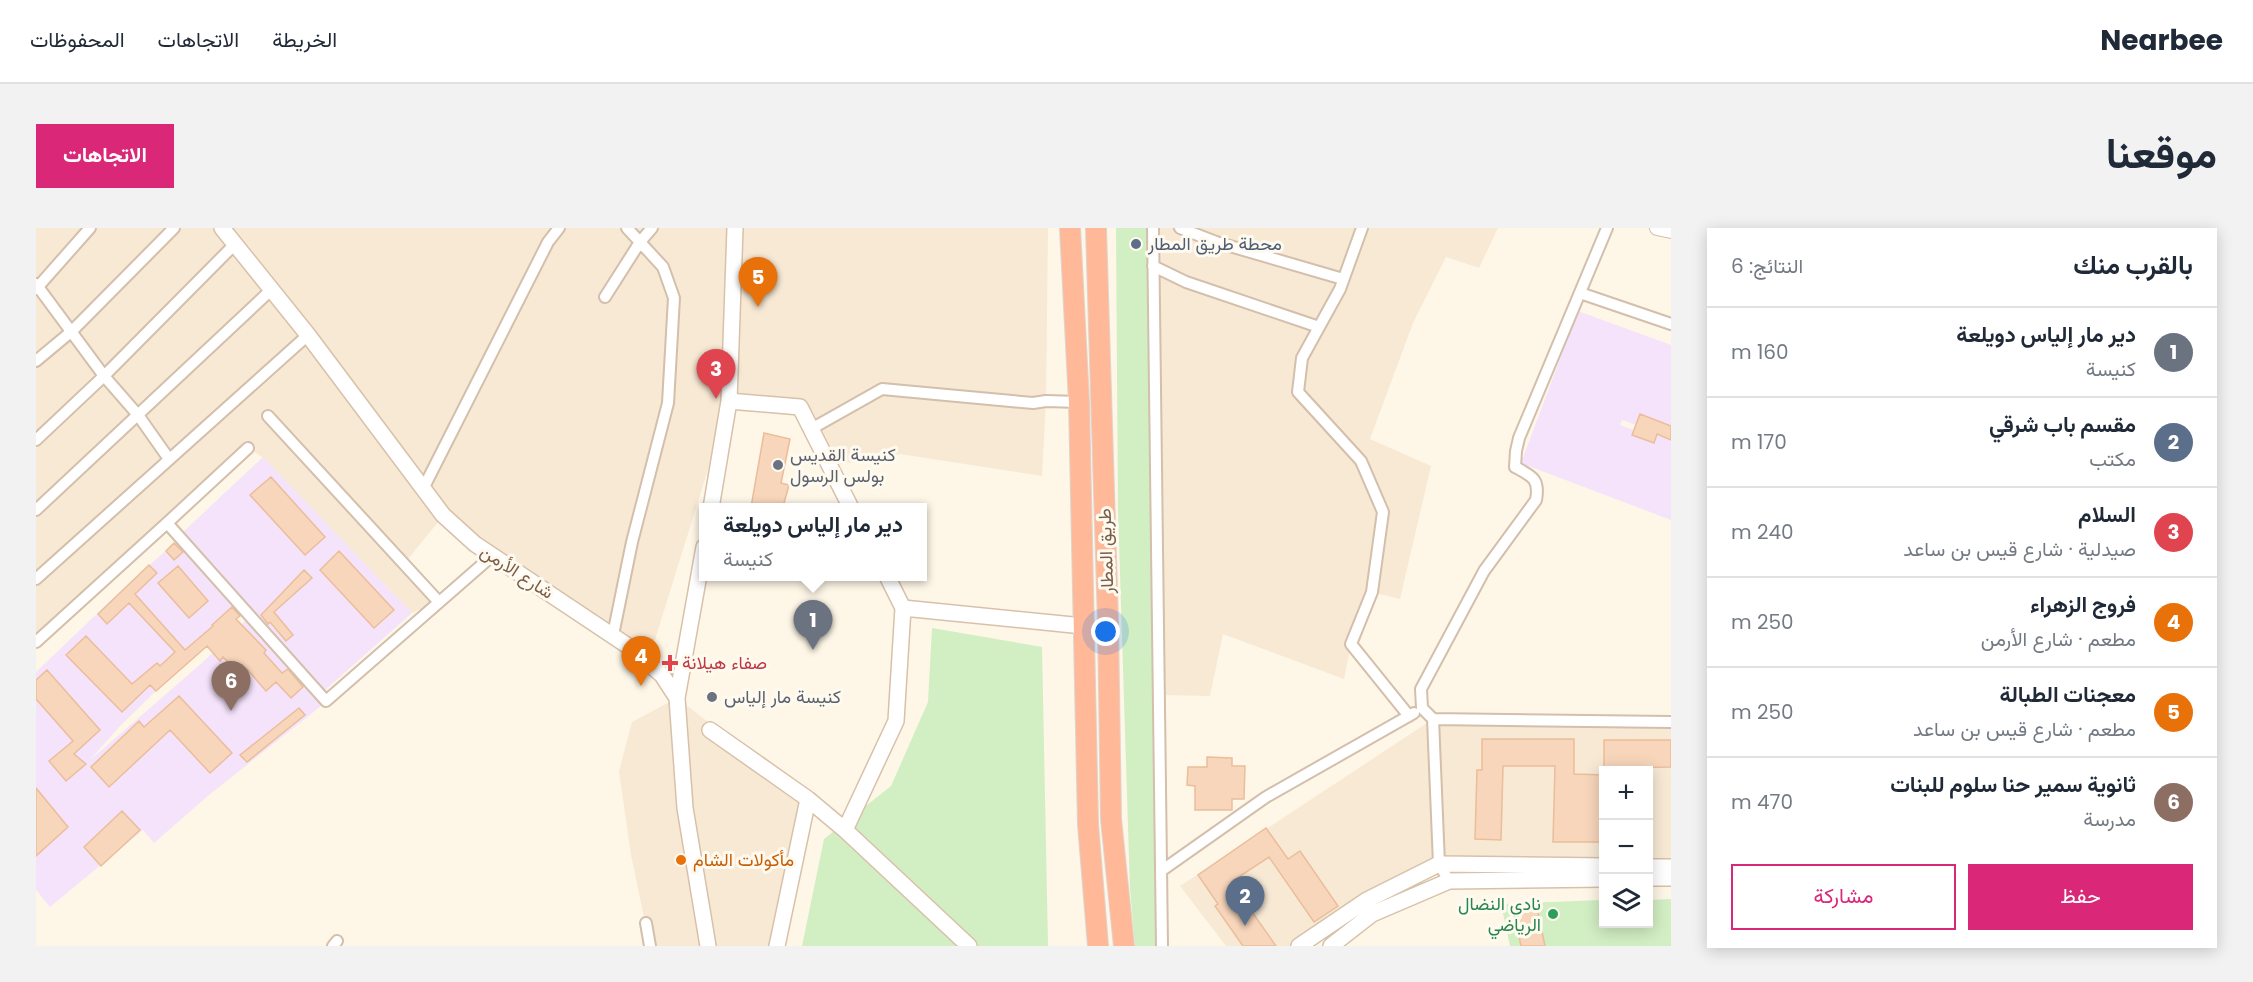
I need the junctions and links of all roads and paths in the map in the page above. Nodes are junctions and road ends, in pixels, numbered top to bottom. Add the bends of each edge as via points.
1 (90, 228) edge
2 (174, 228) edge
3 (222, 228) edge
4 (559, 228) edge
5 (627, 228) edge
6 (652, 228) edge
7 (735, 228) edge
8 (1070, 228) edge
9 (1096, 228) edge
10 (1153, 228) edge
11 (1180, 228) edge
12 (1362, 228) edge
13 (1607, 228) edge
14 (1657, 228) edge
15 (1671, 231) edge
16 (640, 242) junction
17 (235, 244) junction
18 (1154, 267) junction
19 (1343, 279) junction
20 (37, 286) edge
21 (271, 290) junction
22 (1580, 293) junction
23 (605, 297) dead end
24 (1671, 324) edge
25 (1319, 327) junction
26 (72, 331) junction
27 (308, 335) junction
28 (36, 361) edge
29 (104, 376) junction
30 (729, 401) junction
31 (1079, 402) junction
32 (138, 415) junction
33 (268, 416) dead end
34 (811, 429) junction
35 (36, 440) edge
36 (249, 448) dead end
37 (169, 459) junction
38 (423, 489) junction
39 (712, 503) edge
40 (849, 503) edge
41 (36, 510) edge
42 (167, 523) junction
43 (492, 556) junction
44 (699, 575) edge
45 (36, 579) edge
46 (889, 581) edge
47 (438, 601) junction
48 (903, 608) junction
49 (1083, 626) junction
50 (613, 635) junction
51 (36, 642) edge
52 (677, 698) junction
53 (1422, 708) junction
54 (1408, 716) junction
55 (1433, 719) junction
56 (1671, 722) edge
57 (710, 730) dead end
58 (808, 799) junction
59 (845, 830) junction
60 (1439, 864) junction
61 (1599, 866) edge
62 (1653, 867) edge
63 (1671, 867) edge
64 (1161, 871) junction
65 (1653, 878) edge
66 (1671, 878) edge
67 (1599, 879) edge
68 (1449, 881) junction
69 (646, 923) dead end
70 (650, 946) edge
71 (708, 946) edge
72 (777, 946) edge
73 (969, 946) edge
74 (1098, 946) edge
75 (1124, 946) edge
76 (1162, 946) edge
77 (1299, 946) edge
78 (1331, 946) edge

1 - 20 street
2 - 26 street
3 - 17 main road, شارع الأرمن
4 - 38 street via 548,242
5 - 16 street
6 - 16 street
7 - 30 main road
8 - 31 highway, طريق المطار
9 - 75 highway, طريق المطار via 1111,819
10 - 18 street
11 - 19 street
12 - 19 street
13 - 22 street
14 - 15 street
16 - 23 street
16 - 50 street via 663,267 674,298 668,403
17 - 21 main road, شارع الأرمن
17 - 29 street
18 - 25 street via 1186,282
18 - 64 street
19 - 25 street
20 - 26 street
21 - 27 main road, شارع الأرمن
21 - 32 street
22 - 24 street
22 - 53 street via 1516,452 1515,467 1533,476 1538,489 1536,500 1484,571 1420,689
25 - 54 street via 1302,358 1298,392 1361,461 1383,512 1372,592 1351,644
26 - 28 street
26 - 29 street
27 - 37 street
27 - 38 main road, شارع الأرمن
29 - 32 street
29 - 35 street
30 - 34 main road via 800,407
30 - 39 main road
31 - 34 street via 1033,404 882,389
31 - 49 highway, طريق المطار
32 - 37 street
32 - 41 street
33 - 47 street
34 - 40 main road
36 - 42 street
37 - 45 street
38 - 43 main road, شارع الأرمن via 457,530
42 - 47 street via 326,701
42 - 51 street
43 - 47 street
43 - 50 main road, شارع الأرمن
44 - 52 main road
46 - 48 main road
48 - 49 main road
48 - 59 main road via 896,721
49 - 74 highway, طريق المطار via 1088,824
50 - 52 main road, شارع الأرمن via 662,675
52 - 71 main road via 685,808
53 - 54 street
53 - 55 street
54 - 64 street via 1266,797
55 - 56 street
55 - 60 street
57 - 58 main road
58 - 59 main road
58 - 72 main road
59 - 73 main road
60 - 61 main road
60 - 68 street
60 - 77 main road via 1367,900
62 - 63 main road
64 - 76 street
65 - 66 main road
67 - 68 main road
68 - 78 main road via 1372,914
69 - 70 street

